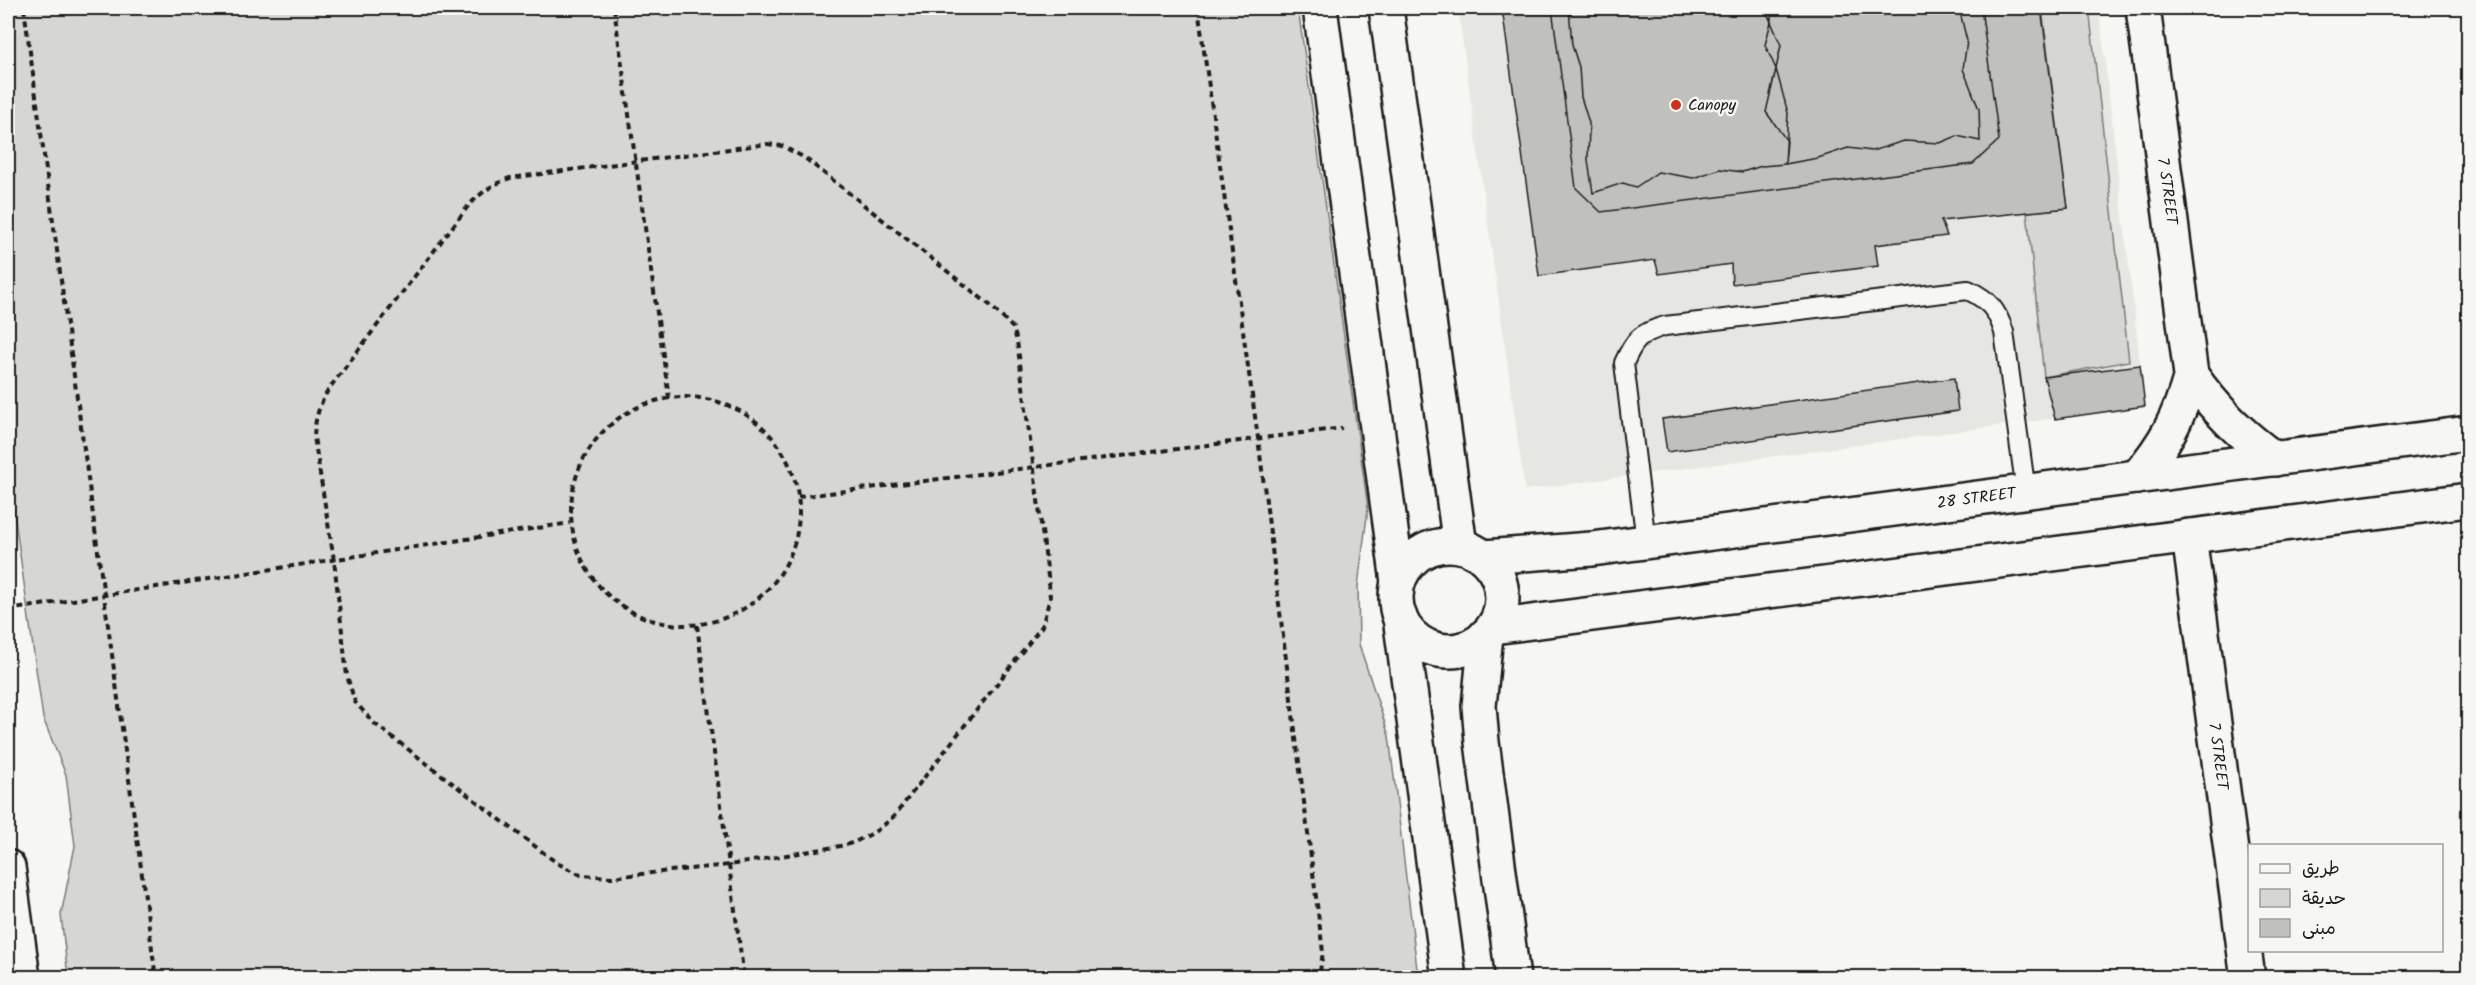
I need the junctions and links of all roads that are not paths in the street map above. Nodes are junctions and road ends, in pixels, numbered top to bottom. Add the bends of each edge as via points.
1 (1320, 8) edge
2 (1386, 8) edge
3 (2143, 8) edge
4 (2191, 375) junction
5 (2469, 434) edge
6 (2275, 459) junction
7 (2137, 477) junction
8 (2026, 492) junction
9 (2469, 500) edge
10 (2189, 536) junction
11 (1646, 542) junction
12 (1472, 552) junction
13 (1398, 582) junction
14 (1400, 617) junction
15 (1490, 631) junction
16 (8, 867) edge
17 (23, 978) edge
18 (1449, 978) edge
19 (1513, 978) edge
20 (2248, 978) edge

1 - 13 street
2 - 12 street
3 - 4 street, 7 STREET
4 - 6 street, 7 STREET via 2214,408 2242,436
4 - 7 street, 7 STREET via 2181,413 2162,447
5 - 6 street, 28 STREET
6 - 7 street, 28 STREET
7 - 8 street, 28 STREET
8 - 11 street, 28 STREET
8 - 11 lane via 2004,332 1998,313 1986,298 1968,290 1665,326 1646,332 1632,345 1624,363
9 - 10 street
10 - 15 street
10 - 20 street, 7 STREET
11 - 12 street, 28 STREET via 1538,555
12 - 13 street via 1444,545 1429,548 1405,568
12 - 15 street via 1496,572 1502,591 1501,610
13 - 14 street via 1396,600
14 - 15 street via 1422,644 1438,649 1456,651
14 - 18 street
15 - 19 street via 1479,706
16 - 17 street

